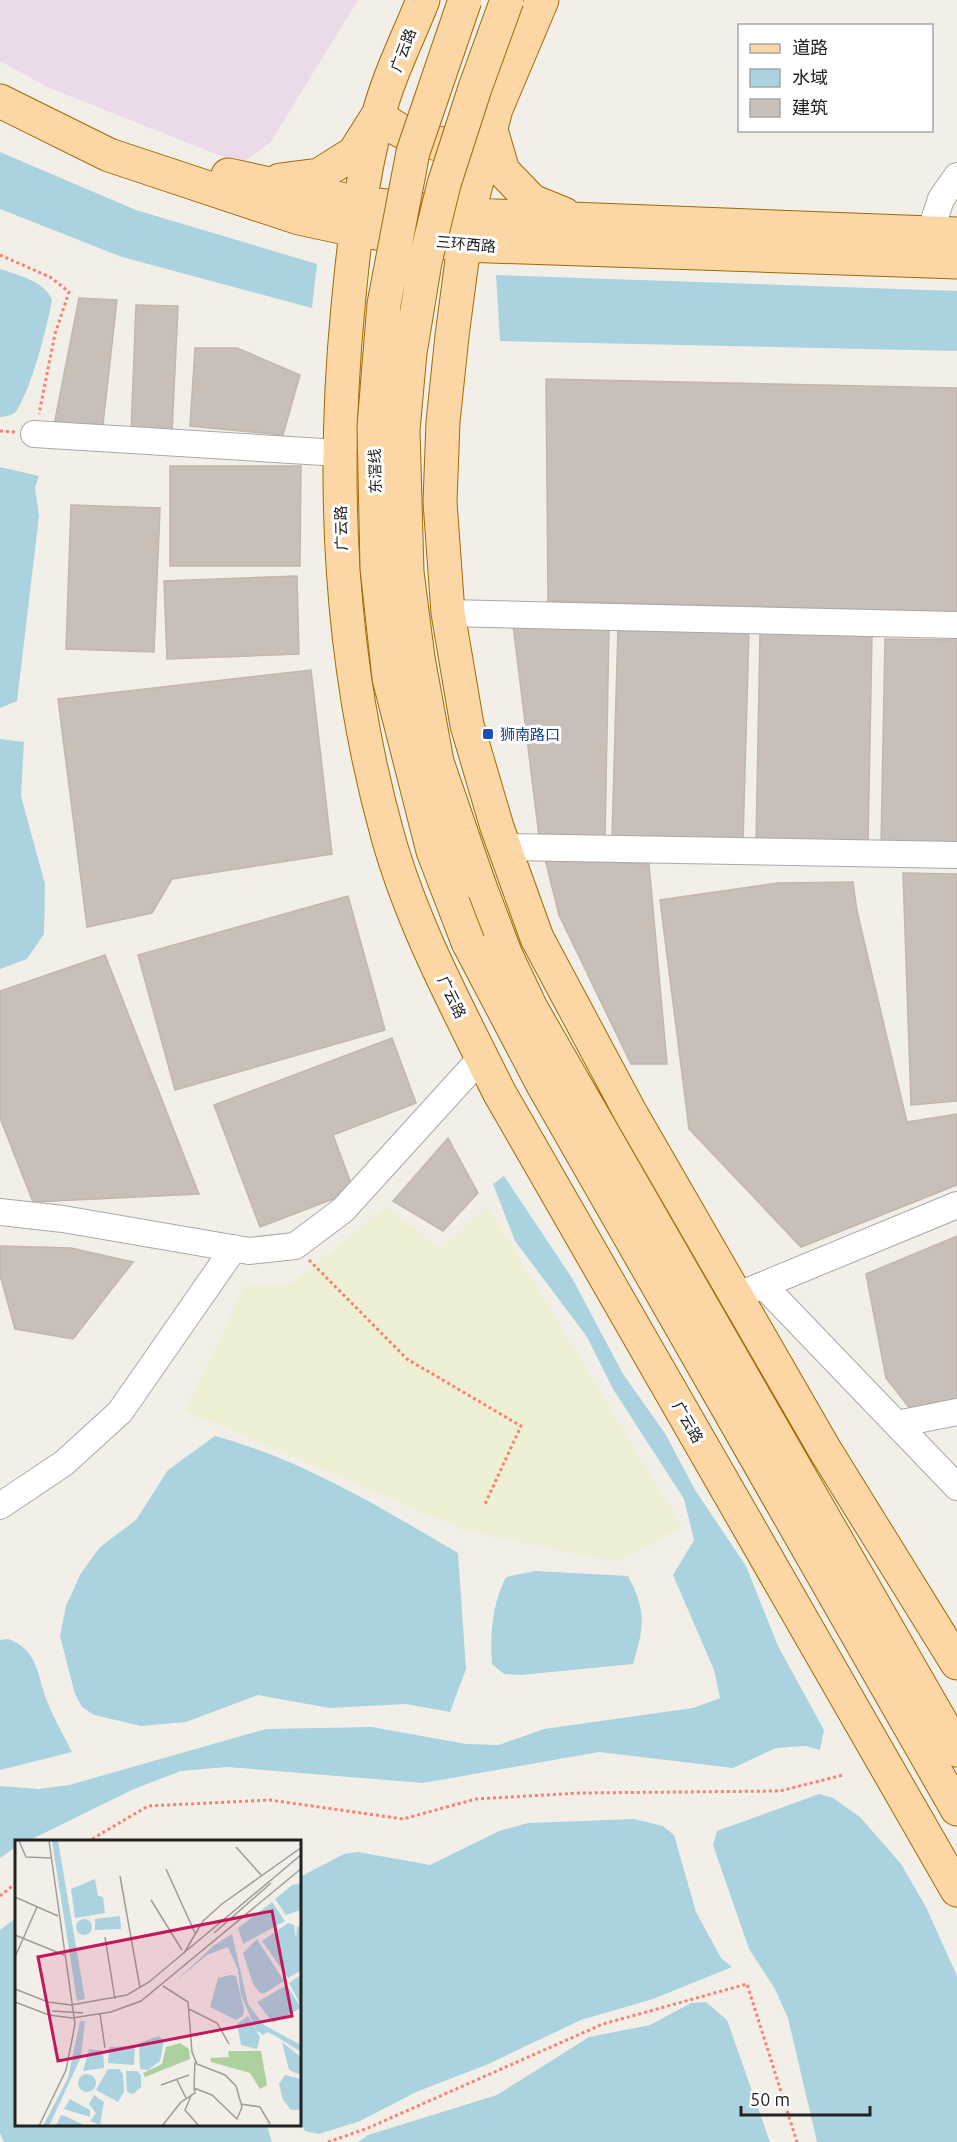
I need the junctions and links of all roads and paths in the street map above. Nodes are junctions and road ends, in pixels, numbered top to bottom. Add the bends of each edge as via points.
1 (423, 0) edge
2 (465, 0) edge
3 (507, 0) edge
4 (542, 0) edge
5 (0, 88) edge
6 (0, 101) edge
7 (378, 115) junction
8 (493, 119) junction
9 (957, 176) edge
10 (263, 183) junction
11 (357, 217) junction
12 (577, 219) junction
13 (466, 230) junction
14 (944, 234) edge
15 (0, 255) edge
16 (957, 262) edge
17 (34, 434) joint
18 (339, 453) junction
19 (340, 500) junction
20 (440, 502) junction
21 (448, 613) junction
22 (957, 625) edge
23 (504, 847) junction
24 (957, 855) edge
25 (432, 956) junction
26 (508, 1018) junction
27 (482, 1058) junction
28 (553, 1186) junction
29 (957, 1205) edge
30 (0, 1212) edge
31 (295, 1246) junction
32 (234, 1248) junction
33 (642, 1257) junction
34 (750, 1290) junction
35 (957, 1412) edge
36 (897, 1424) junction
37 (957, 1487) edge
38 (485, 1504) dead end
39 (0, 1506) edge
40 (885, 1547) junction
41 (957, 1663) edge
42 (941, 1722) junction
43 (957, 1750) edge
44 (843, 1775) dead end
45 (957, 1809) edge
46 (90, 1840) edge
47 (15, 1884) edge
48 (957, 1890) edge
49 (0, 1896) edge
50 (328, 2142) edge
51 (797, 2142) edge

1 - 7 main road, 广云路
2 - 26 main road, 东滘线, bridge via 413,152 384,304 374,426 377,568 389,678 433,851 468,942
3 - 42 main road, bridge via 444,184 425,262 410,353 403,430 407,572 437,762 505,953 531,1008
4 - 8 main road
5 - 10 main road, 三环西路 via 114,144 171,163
6 - 11 main road, 三环西路 via 109,155 298,218
7 - 8 main road via 405,135 442,144 463,140
7 - 10 main road via 354,153 319,175
7 - 11 main road, 广云路
8 - 12 main road via 502,171 532,201
8 - 13 main road
9 - 14 street via 941,199
10 - 11 main road, 三环西路
11 - 13 main road, 三环西路
11 - 18 main road, 广云路 via 343,359
12 - 13 main road, 三环西路
12 - 14 main road, 三环西路
13 - 16 main road, 三环西路
13 - 20 main road via 443,422
15 - 17 path via 51,277 69,292 55,334
17 - 18 street
18 - 19 main road, 广云路
19 - 20 main road via 358,477 373,469 393,467 423,483
19 - 25 main road, 广云路 via 352,662 365,745 389,840
20 - 21 main road
21 - 22 street
21 - 23 main road via 467,725
23 - 24 street
23 - 34 main road via 537,938 630,1112
25 - 26 main road
25 - 27 main road, 广云路
26 - 33 main road
27 - 28 main road, 广云路
27 - 31 street via 343,1210
28 - 33 main road
28 - 48 main road, 广云路
29 - 34 street
30 - 32 street
31 - 32 street via 249,1251
31 - 38 path via 407,1359 521,1426
32 - 39 street via 120,1412 64,1463
33 - 45 main road
34 - 36 street
34 - 40 main road
35 - 36 street
36 - 37 street
40 - 41 main road
40 - 42 main road via 889,1574 928,1663
42 - 43 main road
44 - 46 path via 780,1791 580,1793 476,1799 404,1819 270,1800 148,1806
47 - 49 path
50 - 51 path via 603,2024 747,1984

